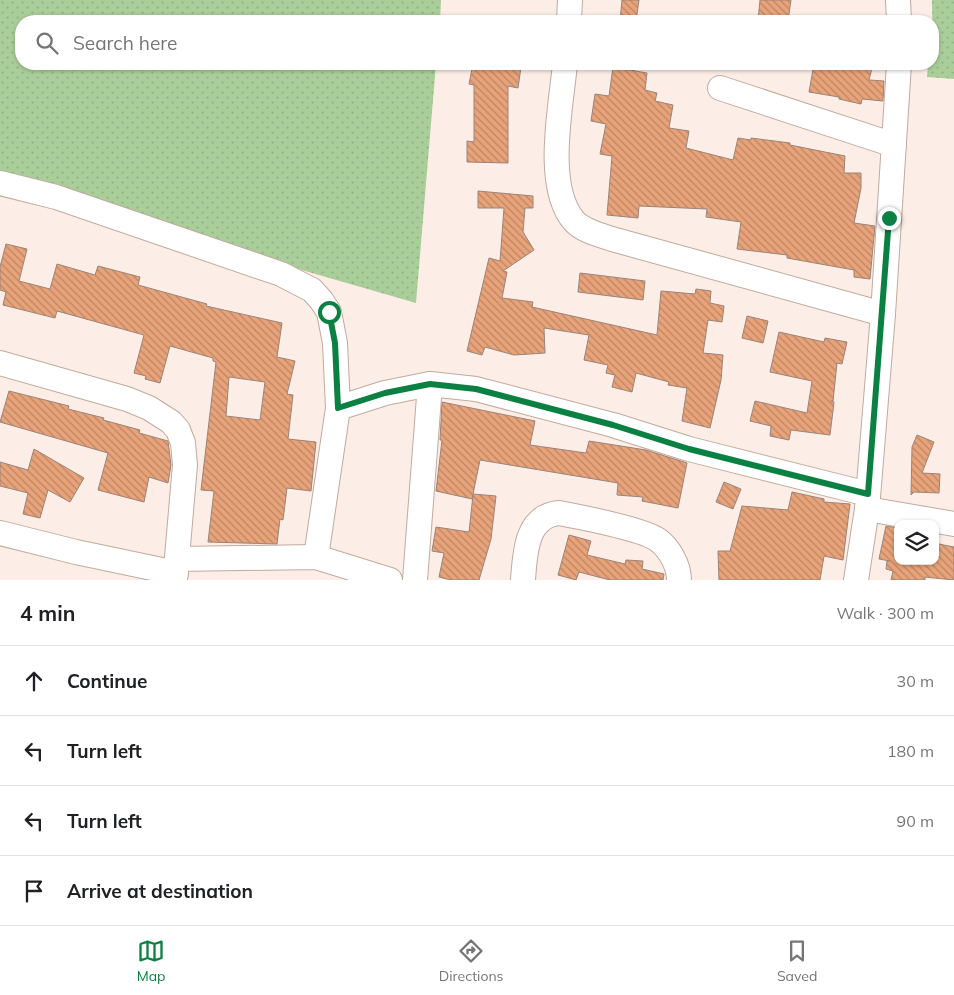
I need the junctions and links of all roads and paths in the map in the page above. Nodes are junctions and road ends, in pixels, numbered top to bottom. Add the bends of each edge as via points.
1 (570, 0) edge
2 (898, 0) edge
3 (569, 15) edge
4 (899, 15) edge
5 (565, 70) edge
6 (899, 70) edge
7 (720, 88) dead end
8 (894, 145) junction
9 (0, 183) edge
10 (883, 314) junction
11 (0, 362) edge
12 (430, 384) junction
13 (338, 408) junction
14 (868, 501) junction
15 (954, 524) edge
16 (0, 533) edge
17 (316, 557) junction
18 (176, 571) edge
19 (390, 580) edge
20 (416, 580) edge
21 (523, 580) edge
22 (679, 580) edge
23 (856, 580) edge

1 - 3 street
2 - 4 street
5 - 10 street via 557,162 562,198 575,222 612,239
6 - 8 street
7 - 8 street
8 - 10 street
9 - 13 street via 56,197 296,280 312,290 329,312 335,343
10 - 14 street
11 - 18 street via 150,408 178,430 185,465
12 - 13 street via 385,393
12 - 14 street via 476,389 613,425
12 - 20 street
13 - 17 street
14 - 15 street
14 - 23 street
16 - 18 street via 76,552
17 - 18 street via 201,560
17 - 19 street
21 - 22 street via 530,534 540,520 560,512 656,539 673,558

